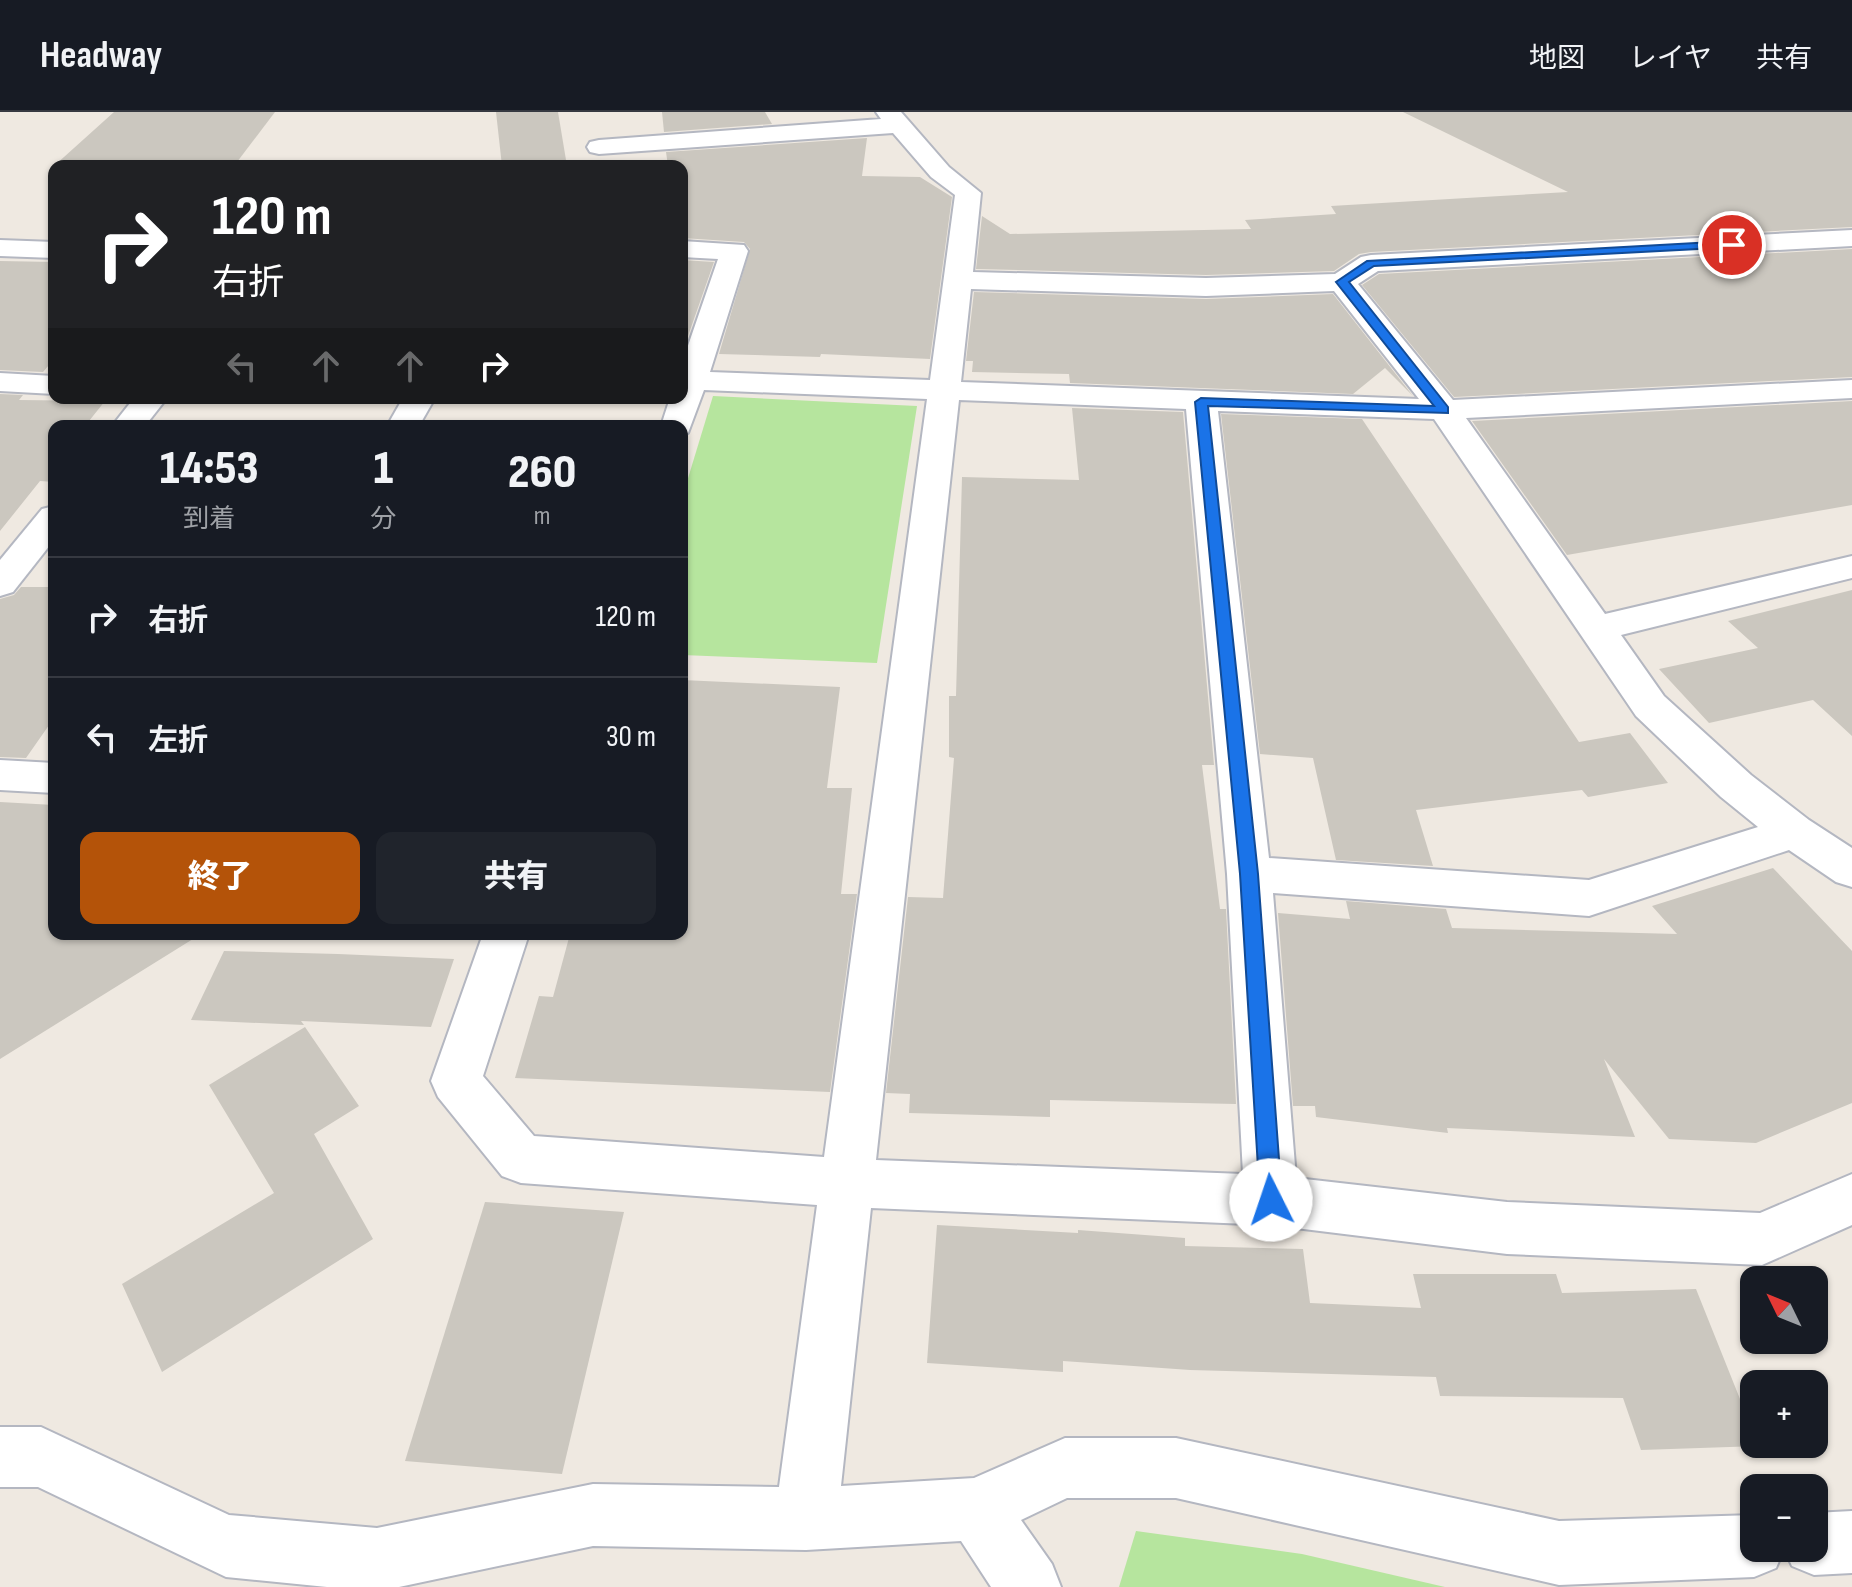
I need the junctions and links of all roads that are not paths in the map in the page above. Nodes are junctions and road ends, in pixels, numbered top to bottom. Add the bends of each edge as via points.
1 (894, 118) edge
2 (599, 147) dead end
3 (1852, 238) edge
4 (0, 248) edge
5 (688, 249) edge
6 (48, 250) edge
7 (958, 280) junction
8 (1342, 282) junction
9 (688, 378) edge
10 (688, 381) edge
11 (0, 382) edge
12 (48, 385) edge
13 (1852, 389) edge
14 (944, 393) junction
15 (1201, 402) junction
16 (146, 404) edge
17 (1444, 410) junction
18 (133, 420) edge
19 (48, 524) edge
20 (1852, 567) edge
21 (4, 574) edge
22 (1594, 629) junction
23 (0, 775) edge
24 (48, 778) edge
25 (1794, 832) junction
26 (1852, 870) edge
27 (1249, 874) junction
28 (504, 940) edge
29 (848, 1183) junction
30 (1852, 1199) edge
31 (1271, 1200) junction
32 (0, 1457) edge
33 (976, 1509) junction
34 (806, 1519) junction
35 (1740, 1547) edge
36 (1029, 1587) edge

1 - 2 street
1 - 7 street via 940,172 968,193
3 - 8 street via 1371,263
4 - 6 street
5 - 9 street via 734,251
7 - 8 street via 1206,287
7 - 14 street
8 - 17 street
10 - 14 street
11 - 12 street
13 - 17 street
14 - 15 street
14 - 29 street
15 - 17 street
15 - 27 street
16 - 18 street
17 - 22 street
19 - 21 street
20 - 22 street
22 - 25 street via 1650,706
23 - 24 street
25 - 26 street
25 - 27 street via 1589,898
27 - 31 street
28 - 29 street via 456,1081 521,1159
29 - 31 street
29 - 34 street
30 - 31 street via 1762,1239 1507,1228
32 - 34 street via 41,1457 226,1546 377,1560 593,1515
33 - 34 street
33 - 35 street via 1065,1468 1176,1468 1559,1553
33 - 36 street

